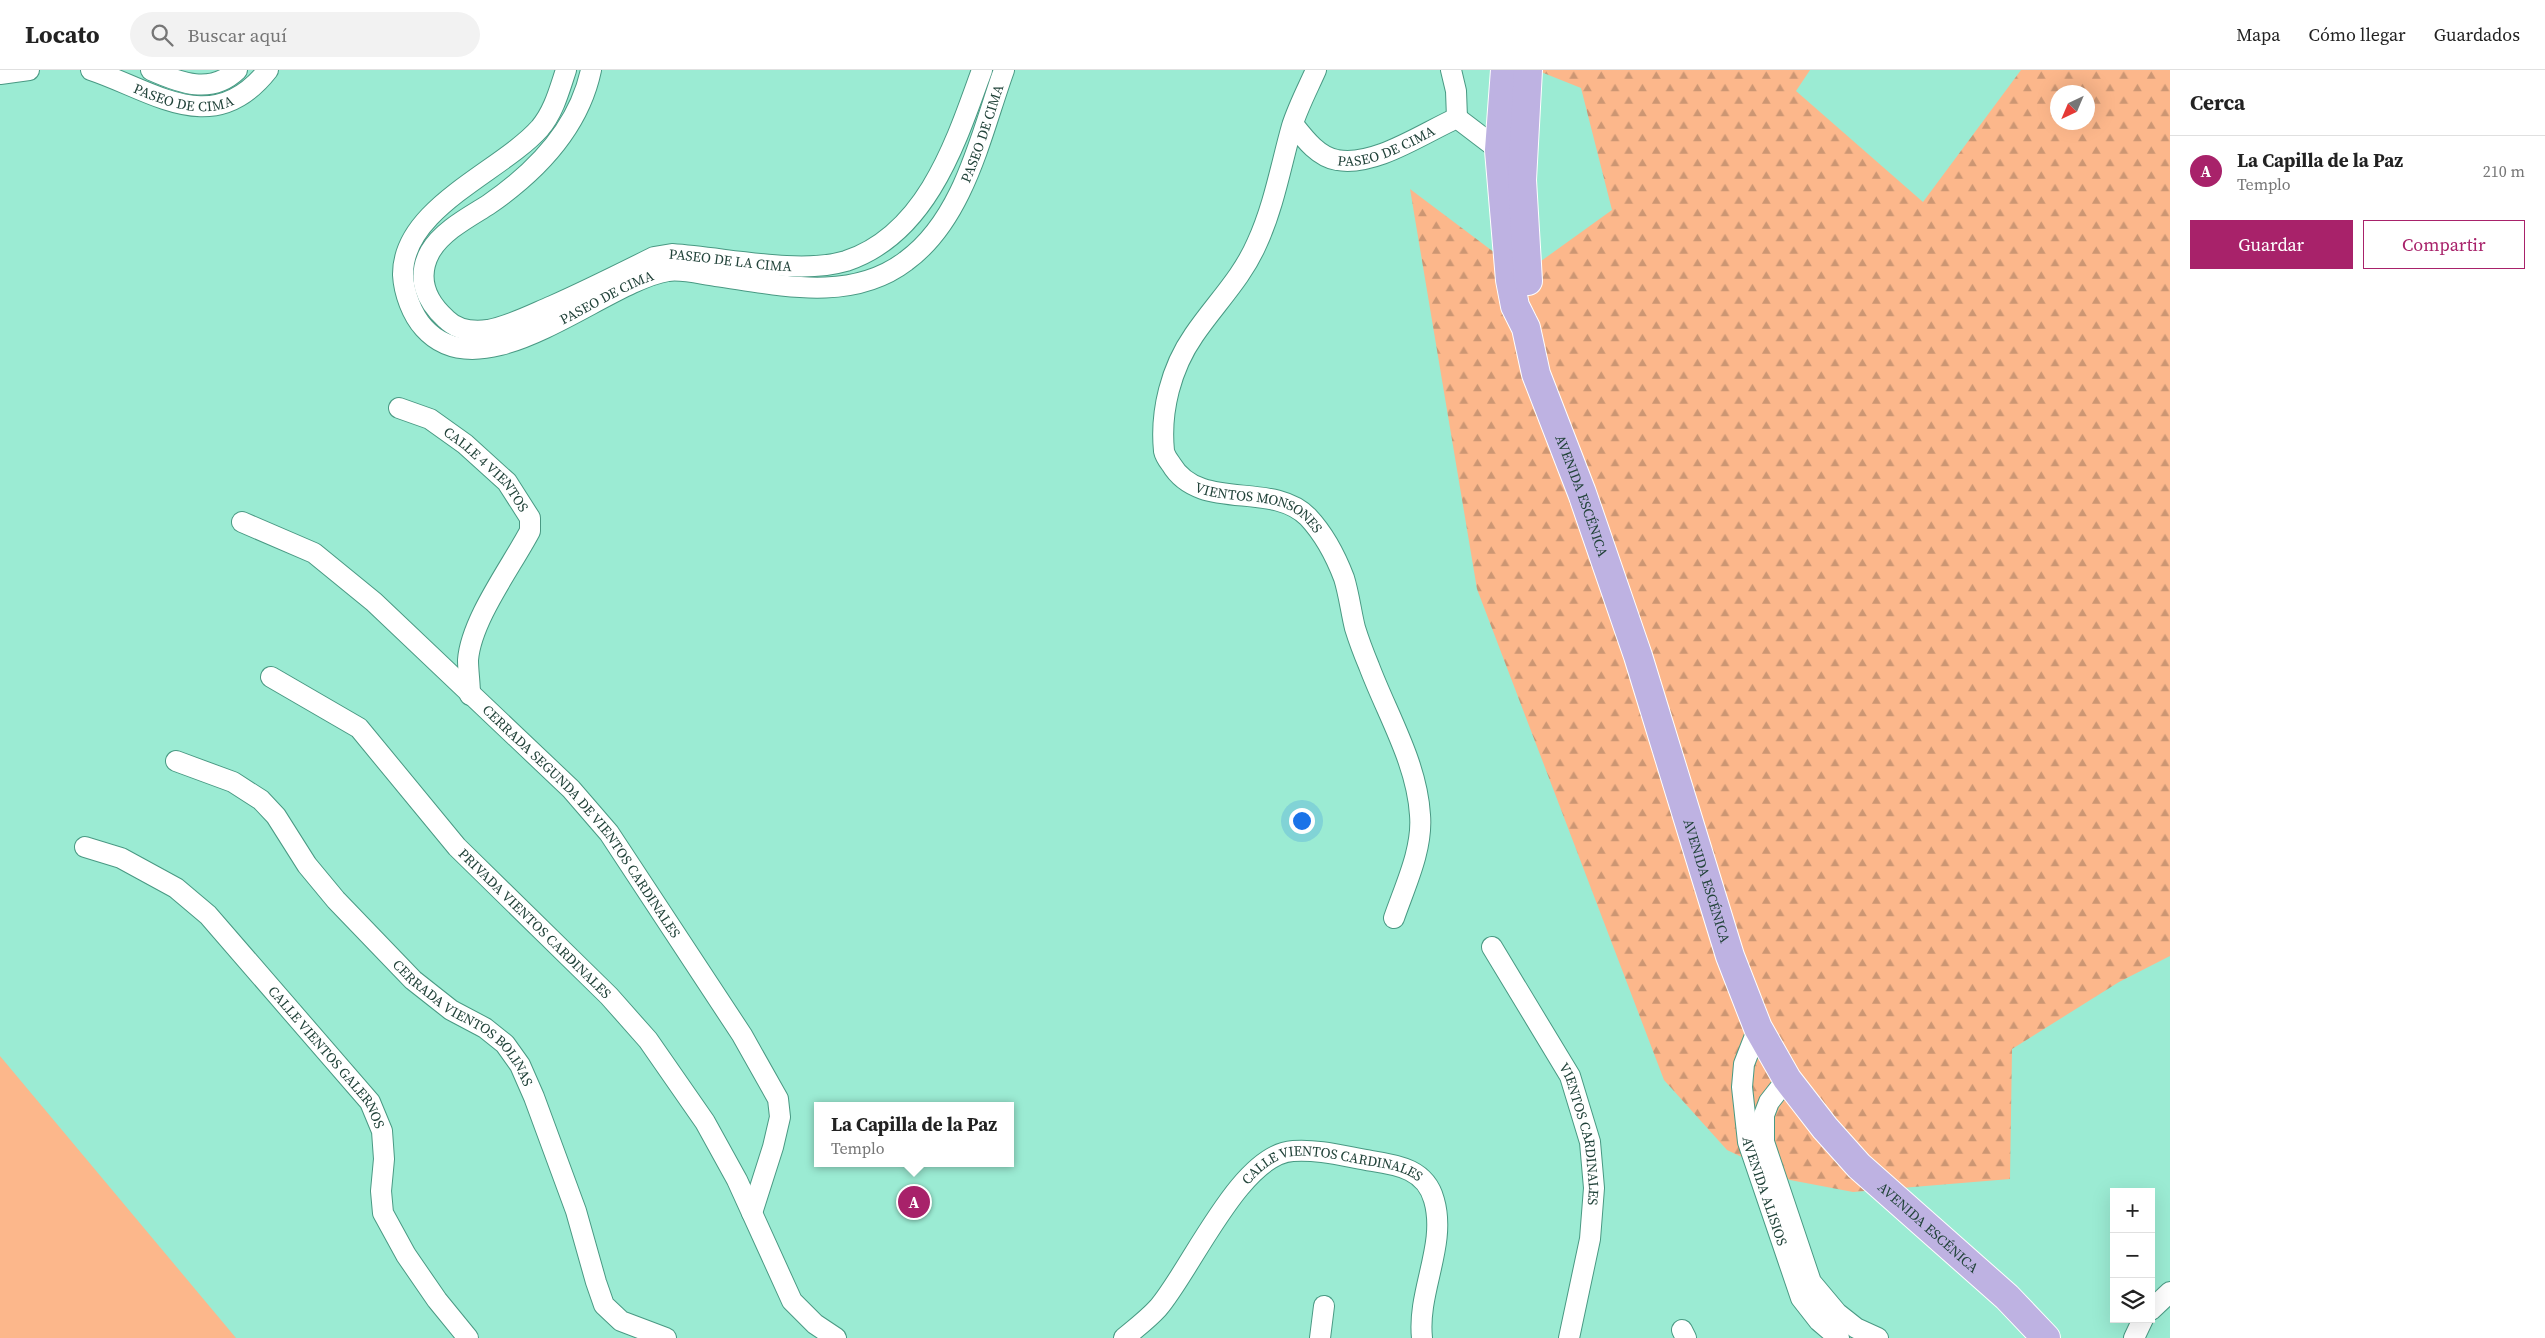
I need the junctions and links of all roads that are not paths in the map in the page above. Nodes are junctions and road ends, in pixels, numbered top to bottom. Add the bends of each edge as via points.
1 (91, 70) edge
2 (152, 70) edge
3 (237, 70) edge
4 (268, 70) edge
5 (566, 70) edge
6 (592, 70) edge
7 (982, 70) edge
8 (1004, 70) edge
9 (1316, 70) edge
10 (1451, 70) edge
11 (1505, 70) edge
12 (1528, 70) edge
13 (215, 85) junction
14 (218, 105) junction
15 (554, 107) junction
16 (574, 118) junction
17 (1457, 118) junction
18 (1293, 124) junction
19 (1499, 150) junction
20 (1522, 180) junction
21 (1526, 328) junction
22 (399, 408) dead end
23 (242, 522) dead end
24 (272, 677) dead end
25 (470, 694) junction
26 (176, 761) dead end
27 (85, 847) dead end
28 (1394, 918) dead end
29 (1492, 947) dead end
30 (1758, 1028) junction
31 (1787, 1079) junction
32 (752, 1213) junction
33 (2170, 1292) edge
34 (1324, 1306) dead end
35 (2155, 1306) edge
36 (2141, 1323) edge
37 (468, 1338) edge
38 (666, 1338) edge
39 (836, 1338) edge
40 (1124, 1338) edge
41 (1320, 1338) edge
42 (1422, 1338) edge
43 (1569, 1338) edge
44 (1838, 1338) edge
45 (1878, 1338) edge
46 (2046, 1338) edge
47 (2134, 1338) edge

1 - 14 street, PASEO DE CIMA via 167,102
2 - 13 street via 194,86
3 - 13 street
4 - 14 street, PASEO DE CIMA via 244,93
5 - 15 street, PASEO DE CIMA
6 - 16 street, PASEO DE LA CIMA
7 - 16 street, PASEO DE LA CIMA via 957,138 933,187 910,217 867,251 845,261 786,266 672,254 654,257 520,320 488,330 466,330 450,323 432,306 424,284 425,264 431,250 452,229 496,200 540,160
8 - 15 street, PASEO DE CIMA via 959,195 945,222 925,246 878,277 852,286 818,288 669,271 641,280 520,339 480,349 446,345 424,328 410,304 403,278 404,256 414,235 438,209 531,136
9 - 18 street
10 - 17 street
11 - 19 main road, AVENIDA ESCÉNICA
12 - 20 main road, AVENIDA ESCÉNICA
13 - 14 street
15 - 16 street
17 - 18 street, PASEO DE CIMA via 1390,151 1350,160 1336,160 1322,154
17 - 19 street
18 - 28 street, VIENTOS MONSONES via 1272,203 1257,244 1232,286 1193,335 1179,360 1170,385 1164,424 1164,454 1176,474 1188,484 1218,494 1261,497 1291,506 1307,516 1332,553 1344,579 1356,630 1414,780 1419,807 1416,851
19 - 20 street
19 - 21 main road, AVENIDA ESCÉNICA via 1510,280 1515,306
20 - 21 main road, AVENIDA ESCÉNICA via 1529,308
21 - 30 main road, AVENIDA ESCÉNICA via 1536,374 1582,493 1638,656 1724,938
22 - 25 street, CALLE 4 VIENTOS via 430,419 466,444 507,482 530,518 530,531 482,615 472,642 468,660
23 - 25 street, CERRADA SEGUNDA DE VIENTOS CARDINALES via 320,558 374,602
24 - 32 street, PRIVADA VIENTOS CARDINALES via 359,728 457,846 648,1040 705,1122
25 - 32 street, CERRADA SEGUNDA DE VIENTOS CARDINALES via 571,789 608,833 764,1072 778,1099 780,1117
26 - 38 street, CERRADA VIENTOS BOLINAS via 233,782 261,800 336,900 413,980 451,1010 485,1028 505,1044 520,1065 534,1097 576,1211 604,1305 621,1321
27 - 37 street, CALLE VIENTOS GALERNOS via 120,858 176,888 208,916 370,1102 382,1131 383,1213 416,1270
29 - 43 street, VIENTOS CARDINALES via 1570,1076 1590,1142 1594,1188 1590,1239
30 - 31 main road, AVENIDA ESCÉNICA
30 - 44 street, AVENIDA ALISIOS via 1744,1064 1742,1087 1748,1142 1801,1298
31 - 45 street, AVENIDA ALISIOS via 1769,1102 1764,1115 1764,1142 1811,1282 1837,1313 1856,1328
31 - 46 main road, AVENIDA ESCÉNICA via 1859,1166 2007,1298
32 - 39 street via 792,1301 815,1324
33 - 35 street
34 - 41 street
36 - 47 street
40 - 42 street, CALLE VIENTOS CARDINALES via 1158,1308 1219,1214 1242,1185 1263,1163 1293,1151 1364,1159 1411,1169 1429,1186 1435,1201 1437,1224 1435,1251 1421,1305

